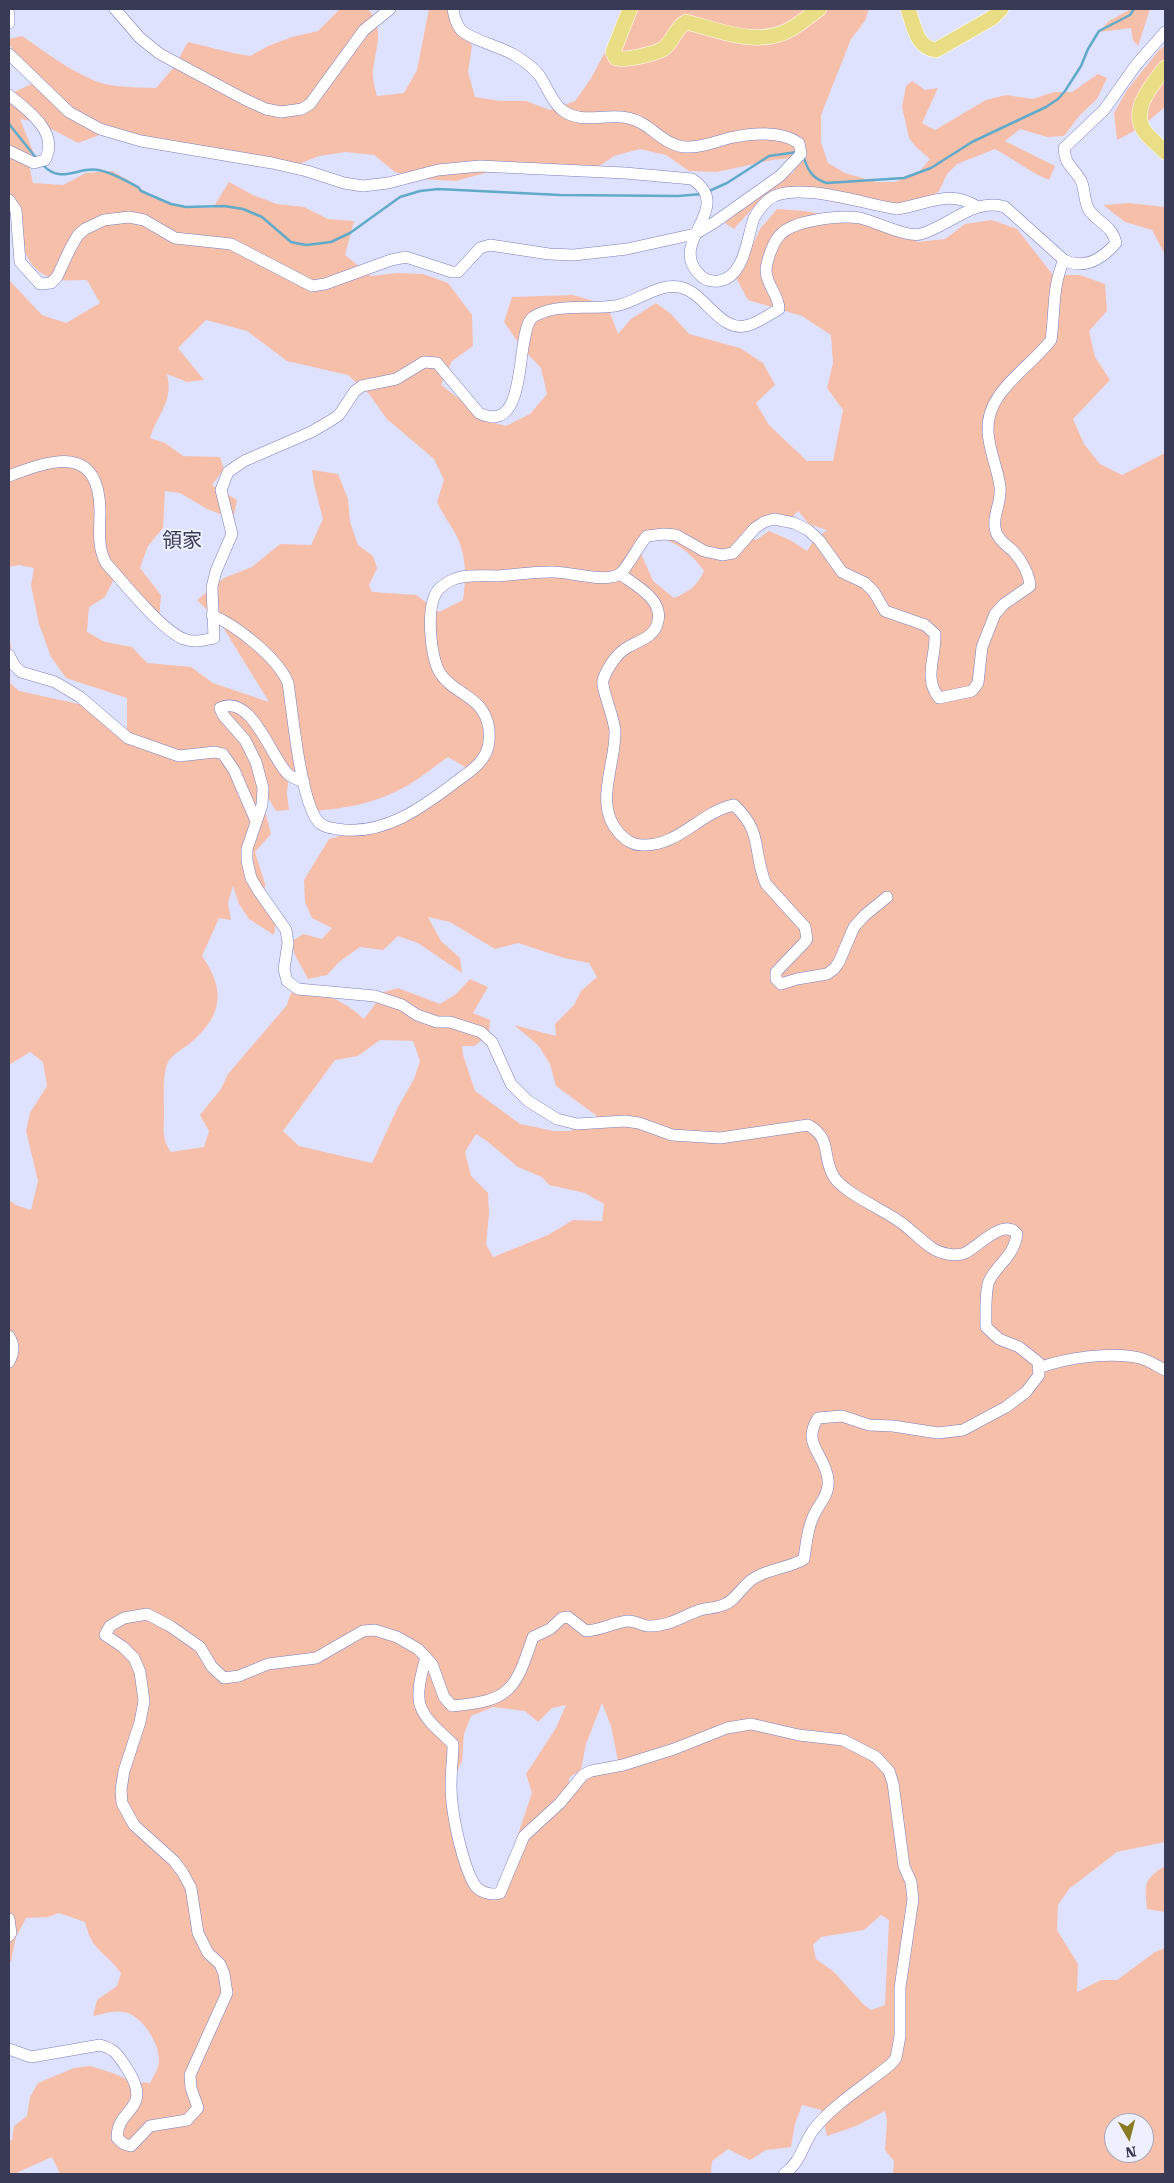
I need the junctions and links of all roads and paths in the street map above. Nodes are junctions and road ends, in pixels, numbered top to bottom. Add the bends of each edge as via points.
1 (115, 9) edge
2 (390, 9) edge
3 (453, 9) edge
4 (630, 9) edge
5 (819, 9) edge
6 (908, 9) edge
7 (1001, 9) edge
8 (9, 14) edge
9 (9, 23) edge
10 (1165, 32) edge
11 (9, 54) edge
12 (1165, 68) edge
13 (9, 95) edge
14 (9, 151) edge
15 (1165, 152) edge
16 (9, 200) edge
17 (978, 207) junction
18 (695, 234) junction
19 (1064, 260) junction
20 (9, 476) edge
21 (620, 574) junction
22 (212, 616) junction
23 (9, 655) edge
24 (304, 782) junction
25 (256, 822) junction
26 (887, 897) dead end
27 (9, 1336) edge
28 (9, 1362) edge
29 (1038, 1368) junction
30 (1165, 1370) edge
31 (426, 1657) junction
32 (9, 1919) edge
33 (9, 1936) edge
34 (9, 2049) edge
35 (784, 2174) edge

1 - 2 street via 140,38 160,54 266,109 281,112 302,109 310,104 364,30
3 - 18 street via 461,30 521,59 538,74 556,104 572,116 629,118 644,123 667,141 684,147 758,134 777,134 799,143 801,154 780,176
4 - 5 main road via 613,52 622,60 662,50 680,25 686,22 755,37 791,29
6 - 7 main road via 920,41 928,49 936,50 992,18
8 - 9 street
10 - 19 street via 1136,65 1104,110 1064,148 1065,160 1081,182 1090,212 1114,232 1116,242 1110,250 1087,264 1074,265
11 - 18 street via 69,112 100,129 140,141 272,163 344,183 363,186 388,183 438,170 480,166 692,179 706,194 708,209
12 - 15 main road via 1143,98 1140,112 1145,132
13 - 14 street via 42,125 48,136 49,153 45,160 34,163
16 - 18 street via 16,210 20,262 40,284 51,283 57,277 78,235 85,229 104,220 129,217 144,220 175,238 232,244 312,286 406,257 458,272 480,248 490,245 574,255 627,249
17 - 18 street via 948,198 926,200 913,207 897,209 804,191 782,194 767,201 755,217 736,269 723,280 715,282 703,278 695,269 690,246
17 - 19 street via 995,204 1006,207
17 - 22 street via 920,234 905,234 858,218 837,217 806,221 780,234 766,268 767,281 779,309 748,325 736,326 723,319 690,290 678,286 658,289 615,306 559,308 541,312 531,318 525,331 512,404 499,415 479,413 437,363 424,362 396,379 362,386 330,421 244,461 228,472 221,490 232,534 212,587
19 - 21 street via 1057,275 1050,340 1012,379 990,413 987,431 1001,491 995,516 996,532 1016,554 1029,577 1030,586 995,614 982,647 978,683 972,690 939,698 930,679 935,634 924,624 885,611 865,583 842,572 819,540 794,522 774,519 764,522 733,553 722,555 704,551 676,535 647,536
20 - 22 street via 41,464 62,461 90,470 100,508 101,555 106,563 161,623 183,639 214,638
21 - 24 street via 606,579 553,572 486,574 452,579 438,590 432,608 430,621 435,657 440,673 480,706 487,719 489,746 483,758 435,798 404,817 374,828 346,830 320,824 309,803
21 - 26 street via 648,595 657,606 658,620 645,640 619,654 602,682 615,732 606,796 610,819 618,831 629,842 642,845 664,842 680,835 721,808 734,805 747,817 766,884 805,927 807,939 776,972 776,979 781,984 827,974 834,969 854,927
22 - 24 street via 229,623 274,660 284,673
23 - 25 street via 21,672 55,682 80,697 128,738 179,756 223,754 234,770
24 - 25 street via 288,774 275,759 248,713 238,706 220,708 246,740 256,762 263,788 262,806
25 - 29 street via 247,849 247,861 251,878 286,930 286,981 298,989 375,996 402,1004 417,1015 437,1022 450,1022 481,1032 492,1042 511,1084 528,1101 556,1119 577,1124 625,1121 672,1135 720,1138 808,1126 824,1139 829,1169 841,1186 902,1223 939,1252 963,1254 996,1232 1008,1228 1014,1230 1016,1239 1009,1256 988,1283 986,1327 998,1339 1019,1347 1038,1362
27 - 28 street via 14,1347
29 - 30 street via 1061,1361 1106,1356 1140,1358
29 - 31 street via 1040,1375 1026,1392 963,1430 938,1433 869,1425 842,1416 818,1418 811,1431 828,1476 828,1492 813,1517 804,1559 793,1566 757,1576 723,1605 668,1624 649,1626 630,1621 601,1630 586,1631 568,1617 562,1618 550,1629 533,1637 521,1672 510,1688 498,1697 479,1703 452,1706 444,1697 436,1672
31 - 34 street via 397,1637 376,1630 363,1631 316,1658 268,1664 239,1676 224,1678 212,1668 200,1647 147,1614 124,1618 110,1626 105,1635 123,1646 134,1658 140,1672 144,1701 124,1771 121,1799 134,1825 174,1861 191,1888 198,1933 208,1953 220,1964 227,1993 190,2075 198,2108 187,2120 150,2126 132,2146 117,2138 117,2132 135,2100 135,2080 109,2046 31,2057
31 - 35 street via 419,1688 420,1705 425,1718 453,1744 450,1778 458,1835 474,1885 488,1894 500,1893 524,1836 560,1803 583,1775 674,1749 727,1728 751,1724 799,1735 843,1740 876,1757 888,1771 893,1783 904,1866 911,1882 913,1899 900,1988 900,2036 896,2058 830,2113 814,2130 792,2169
32 - 33 street

